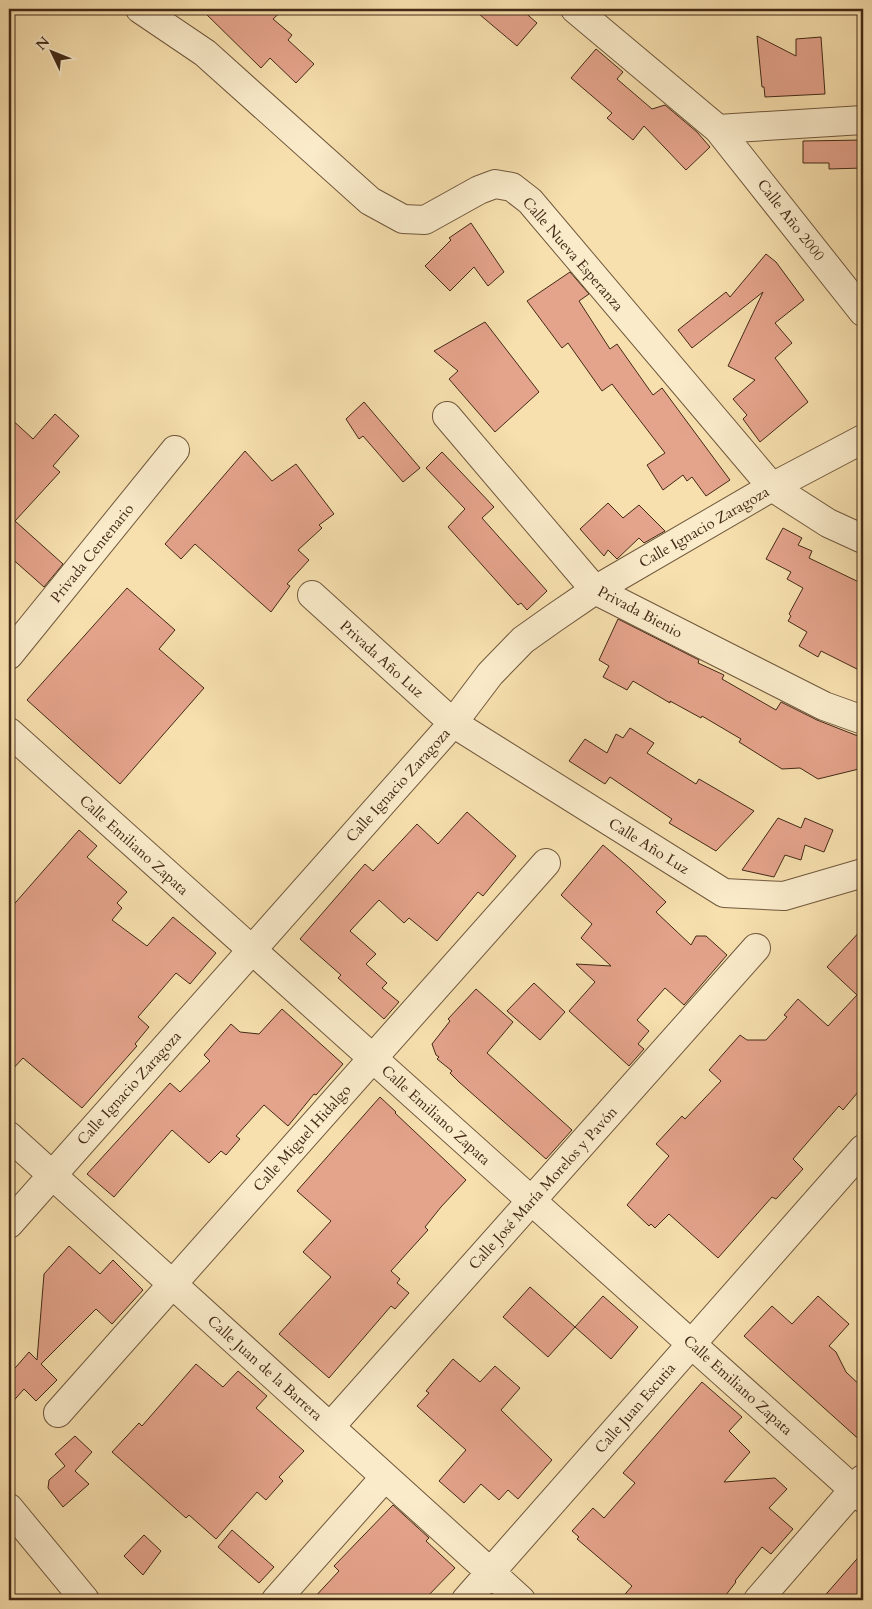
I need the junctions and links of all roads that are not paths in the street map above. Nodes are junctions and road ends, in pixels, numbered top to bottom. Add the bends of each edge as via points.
1 (140, 9) edge
2 (575, 9) edge
3 (863, 120) edge
4 (718, 129) junction
5 (863, 312) edge
6 (446, 416) dead end
7 (863, 439) edge
8 (175, 450) dead end
9 (772, 487) junction
10 (863, 539) edge
11 (595, 590) junction
12 (312, 595) dead end
13 (9, 655) edge
14 (863, 720) edge
15 (453, 723) junction
16 (9, 732) edge
17 (546, 863) dead end
18 (863, 873) edge
19 (756, 948) dead end
20 (252, 950) junction
21 (373, 1058) junction
22 (9, 1136) edge
23 (863, 1149) edge
24 (52, 1175) junction
25 (531, 1200) junction
26 (9, 1224) edge
27 (172, 1284) junction
28 (692, 1344) junction
29 (58, 1414) dead end
30 (330, 1427) junction
31 (385, 1477) junction
32 (860, 1489) edge
33 (9, 1508) edge
34 (491, 1572) junction
35 (85, 1600) edge
36 (276, 1600) edge
37 (466, 1600) edge
38 (521, 1600) edge
39 (758, 1600) edge

1 - 9 street, Calle Nueva Esperanza via 206,53 370,201 403,219 425,220 495,184 512,187 530,201
2 - 4 street, Calle Año 2000
3 - 4 street
4 - 5 street, Calle Año 2000
6 - 11 street, Privada Bienio
7 - 9 street, Calle Ignacio Zaragoza
8 - 13 street, Privada Centenario
9 - 10 street, Calle Nueva Esperanza via 828,523
9 - 11 street, Calle Ignacio Zaragoza
11 - 14 street, Privada Bienio via 824,706
11 - 15 street, Calle Ignacio Zaragoza via 523,640 490,674
12 - 15 street, Privada Año Luz
15 - 18 street, Calle Año Luz via 724,893 784,896
15 - 20 street, Calle Ignacio Zaragoza
16 - 20 street, Calle Emiliano Zapata
17 - 21 street, Calle Miguel Hidalgo
19 - 25 street, Calle José María Morelos y Pavón
20 - 21 street, Calle Emiliano Zapata
20 - 24 street, Calle Ignacio Zaragoza
21 - 25 street, Calle Emiliano Zapata
21 - 27 street, Calle Miguel Hidalgo
22 - 24 street, Calle Juan de la Barrera
23 - 28 street, Calle Juan Escutia
24 - 26 street, Calle Ignacio Zaragoza
24 - 27 street, Calle Juan de la Barrera
25 - 28 street, Calle Emiliano Zapata
25 - 30 street, Calle José María Morelos y Pavón
27 - 29 street, Calle Miguel Hidalgo
27 - 30 street, Calle Juan de la Barrera
28 - 32 street, Calle Emiliano Zapata
28 - 34 street, Calle Juan Escutia
30 - 31 street, Calle Juan de la Barrera
31 - 34 street, Calle Juan de la Barrera
31 - 36 street
32 - 39 street
33 - 35 street
34 - 37 street, Calle Juan Escutia
34 - 38 street, Calle Juan de la Barrera

